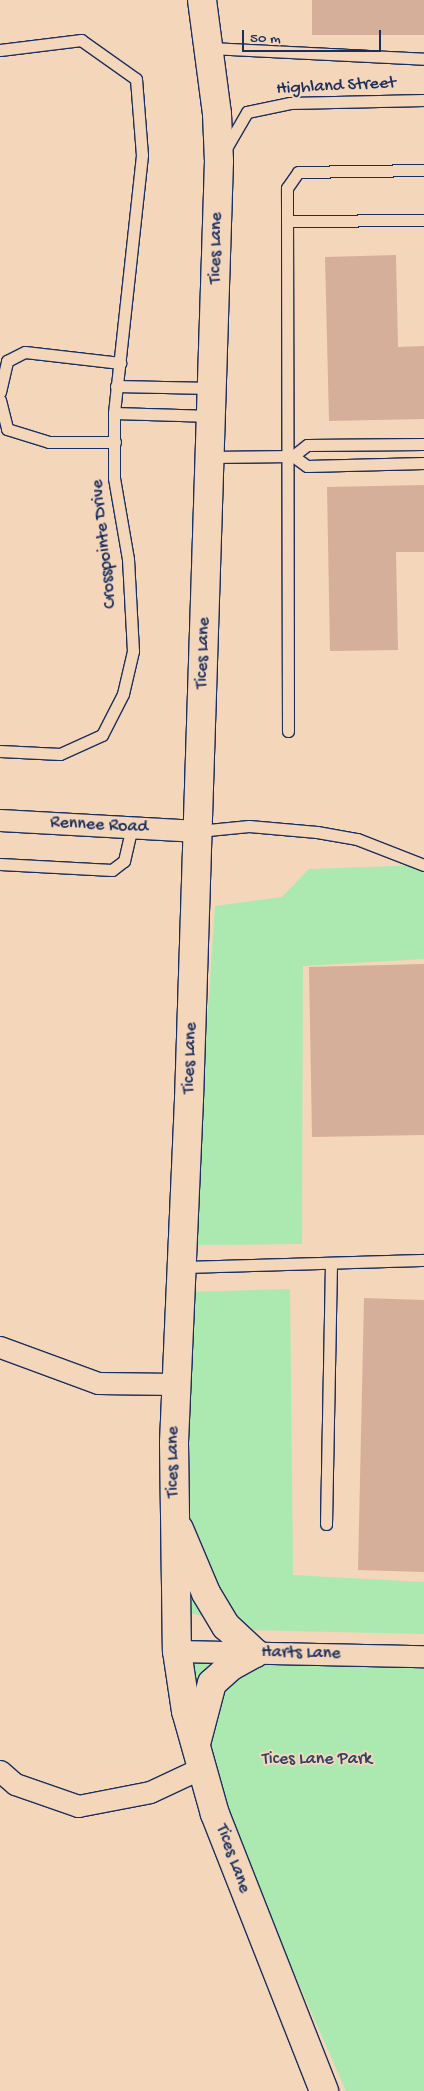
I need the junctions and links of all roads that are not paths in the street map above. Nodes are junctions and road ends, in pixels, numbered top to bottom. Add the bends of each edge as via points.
1 (202, 0) edge
2 (210, 48) junction
3 (0, 50) edge
4 (424, 59) edge
5 (424, 100) edge
6 (219, 161) junction
7 (424, 170) edge
8 (424, 220) edge
9 (287, 221) junction
10 (120, 363) junction
11 (116, 386) junction
12 (213, 388) junction
13 (0, 392) edge
14 (0, 400) edge
15 (114, 413) junction
16 (212, 416) junction
17 (115, 442) junction
18 (424, 444) edge
19 (290, 456) junction
20 (211, 457) junction
21 (424, 463) edge
22 (288, 731) dead end
23 (0, 751) edge
24 (0, 820) edge
25 (132, 827) junction
26 (198, 831) junction
27 (0, 864) edge
28 (424, 865) edge
29 (424, 1260) edge
30 (331, 1264) junction
31 (182, 1267) junction
32 (0, 1347) edge
33 (176, 1384) junction
34 (174, 1518) junction
35 (326, 1524) dead end
36 (178, 1651) junction
37 (255, 1653) junction
38 (424, 1656) edge
39 (198, 1758) junction
40 (0, 1771) edge
41 (324, 2091) edge

1 - 2 street, Tices Lane
2 - 4 lane
2 - 6 street, Tices Lane
3 - 10 lane, Crosspointe Drive via 81,40 136,79 142,155
5 - 6 lane, Highland Street via 290,104 246,112
6 - 12 street, Tices Lane
7 - 9 lane via 298,172 287,188
8 - 9 lane
9 - 19 lane
10 - 11 lane, Crosspointe Drive
10 - 13 lane via 24,352 7,362
11 - 12 lane
11 - 15 lane, Crosspointe Drive
12 - 16 street, Tices Lane
14 - 17 lane via 7,429 49,442
15 - 16 lane
15 - 17 lane, Crosspointe Drive
16 - 20 street, Tices Lane
17 - 23 lane, Crosspointe Drive via 114,478 128,559 133,651 123,694 102,735 60,754
18 - 19 lane via 307,445
19 - 20 lane
19 - 21 lane via 307,466
19 - 22 lane
20 - 26 street, Tices Lane
24 - 25 street, Rennee Road
25 - 26 street, Rennee Road
25 - 27 lane via 124,861 112,870
26 - 28 lane via 249,826 317,832 357,840
26 - 31 street, Tices Lane
29 - 30 lane
30 - 31 lane
30 - 35 lane
31 - 33 street, Tices Lane
32 - 33 street via 98,1383
33 - 34 street, Tices Lane
34 - 36 street, Tices Lane
34 - 37 street via 206,1593 226,1626
36 - 37 street, Harts Lane
36 - 39 street, Tices Lane
37 - 38 street, Harts Lane
37 - 39 street via 230,1666 212,1683
39 - 40 street via 150,1792 78,1806 15,1784
39 - 41 street, Tices Lane via 263,1942

